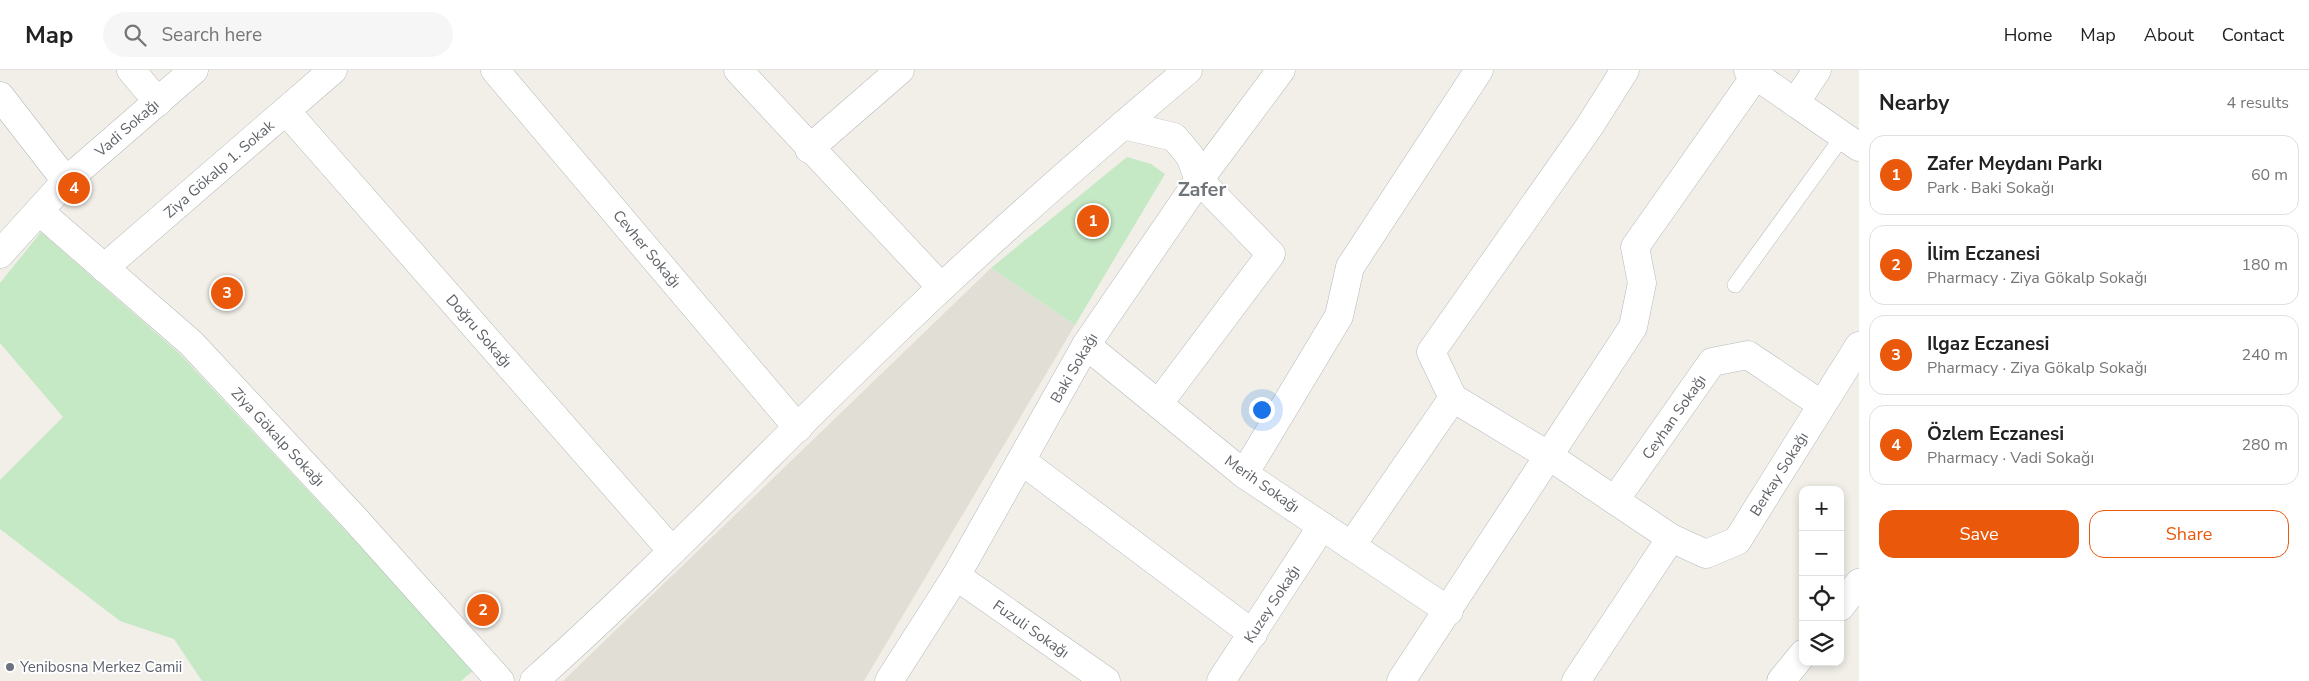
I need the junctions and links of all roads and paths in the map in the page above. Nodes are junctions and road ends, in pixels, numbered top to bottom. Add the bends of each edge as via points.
1 (131, 70) edge
2 (194, 70) edge
3 (334, 70) edge
4 (495, 70) edge
5 (738, 70) edge
6 (900, 70) edge
7 (1188, 70) edge
8 (1281, 70) edge
9 (1479, 70) edge
10 (1625, 70) edge
11 (1817, 70) edge
12 (1752, 73) edge
13 (0, 96) edge
14 (158, 102) junction
15 (1795, 103) junction
16 (286, 112) junction
17 (1123, 125) junction
18 (1851, 142) edge
19 (809, 149) junction
20 (1199, 180) junction
21 (66, 181) junction
22 (38, 211) junction
23 (0, 254) edge
24 (104, 268) junction
25 (1735, 285) dead end
26 (942, 287) junction
27 (1086, 345) junction
28 (1859, 346) edge
29 (1453, 398) junction
30 (1159, 403) junction
31 (1822, 405) junction
32 (798, 428) junction
33 (1549, 456) junction
34 (1022, 461) junction
35 (1244, 474) junction
36 (1615, 500) junction
37 (1322, 526) junction
38 (1671, 538) junction
39 (1351, 546) junction
40 (672, 551) junction
41 (956, 576) junction
42 (1859, 583) edge
43 (1844, 602) edge
44 (1449, 611) junction
45 (1253, 634) junction
46 (1799, 659) edge
47 (500, 681) edge
48 (534, 681) edge
49 (889, 681) edge
50 (1106, 681) edge
51 (1221, 681) edge
52 (1401, 681) edge
53 (1576, 681) edge
54 (1781, 681) edge

1 - 14 street
2 - 14 street, Vadi Sokağı
3 - 16 street, Ziya Gökalp 1. Sokak
4 - 32 street, Cevher Sokağı
5 - 19 street
6 - 19 street
7 - 17 street
8 - 20 street, Baki Sokağı
9 - 35 street via 1350,267 1339,316
10 - 29 street via 1589,127 1431,352
11 - 15 street
12 - 15 street
12 - 33 street via 1636,247 1642,282 1633,328
13 - 21 street
14 - 21 street, Vadi Sokağı
15 - 18 street
16 - 24 street, Ziya Gökalp 1. Sokak
16 - 40 street, Doğru Sokağı
17 - 20 street via 1174,137 1190,156
17 - 26 street
18 - 25 lane
19 - 26 street
20 - 27 street, Baki Sokağı
20 - 30 street via 1271,254
21 - 22 street, Vadi Sokağı
22 - 23 street, Vadi Sokağı
22 - 24 street, Ziya Gökalp Sokağı
24 - 47 street, Ziya Gökalp Sokağı via 192,344
26 - 32 street
27 - 30 street, Merih Sokağı
27 - 34 street, Baki Sokağı
28 - 31 street, Berkay Sokağı
29 - 33 street, Berkay Sokağı
29 - 39 street
30 - 35 street, Merih Sokağı
31 - 36 street, Ceyhan Sokağı via 1748,356 1712,362
31 - 38 street, Berkay Sokağı via 1737,541 1706,554
32 - 40 street
33 - 36 street, Berkay Sokağı
33 - 44 street
34 - 41 street, Baki Sokağı
34 - 45 street
35 - 37 street, Merih Sokağı
36 - 38 street, Berkay Sokağı
37 - 39 street, Merih Sokağı
37 - 45 street, Kuzey Sokağı
38 - 53 street
39 - 44 street, Merih Sokağı
40 - 48 street via 610,613
41 - 49 street, Baki Sokağı
41 - 50 street, Fuzuli Sokağı
42 - 43 street
44 - 52 street
45 - 51 street, Kuzey Sokağı
46 - 54 street

